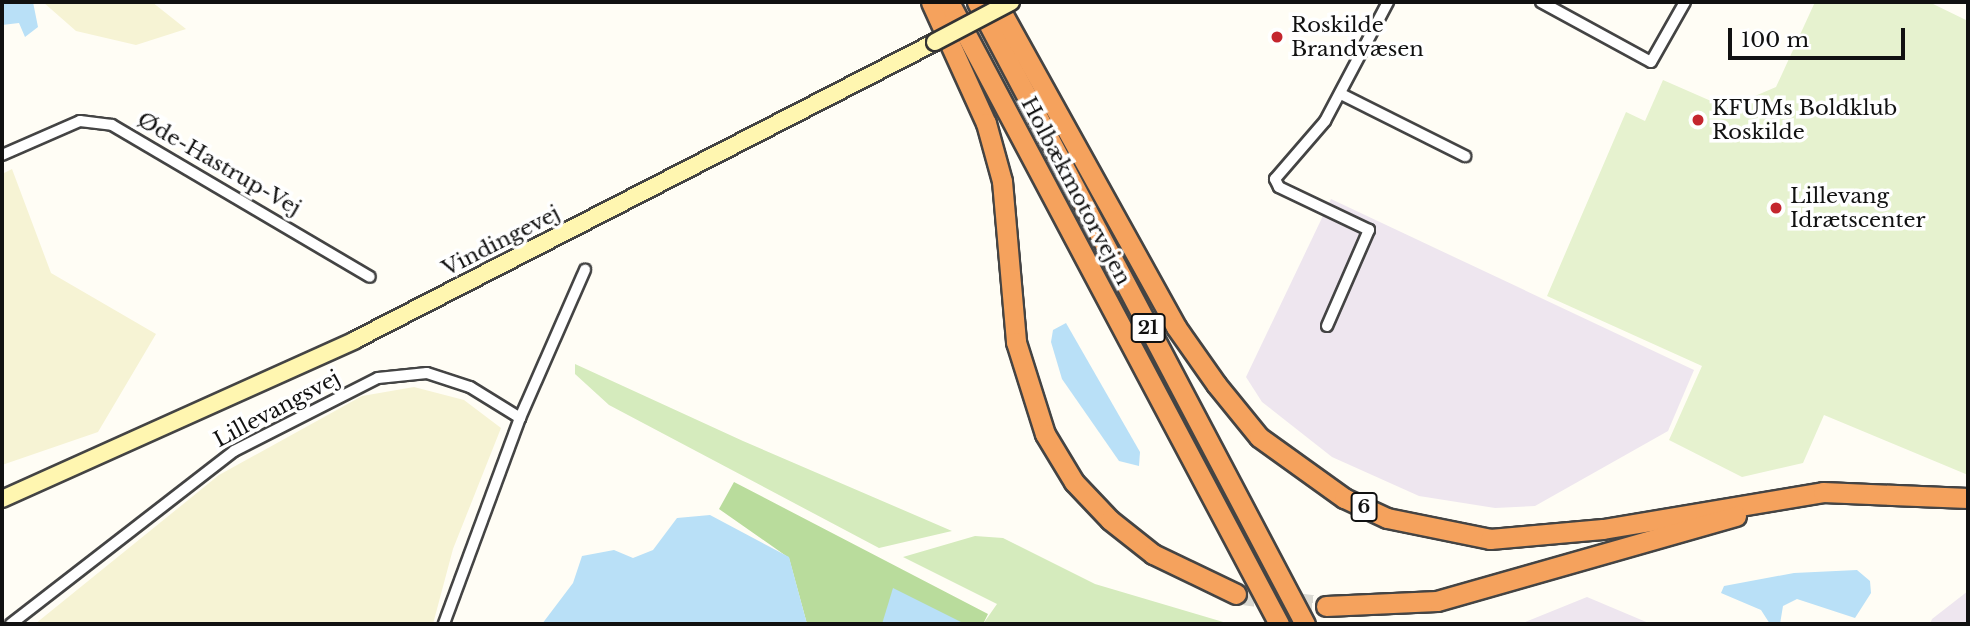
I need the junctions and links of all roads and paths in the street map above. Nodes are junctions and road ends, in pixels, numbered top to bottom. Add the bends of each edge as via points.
1 (930, 2) edge
2 (949, 2) edge
3 (977, 2) edge
4 (996, 2) edge
5 (1011, 2) edge
6 (1388, 2) edge
7 (1541, 2) edge
8 (1685, 2) edge
9 (1340, 94) junction
10 (2, 155) edge
11 (1465, 156) dead end
12 (585, 270) dead end
13 (370, 277) dead end
14 (1327, 326) dead end
15 (520, 418) junction
16 (1968, 498) edge
17 (2, 499) edge
18 (1968, 510) edge
19 (1236, 594) tunnel mouth
20 (1326, 606) tunnel mouth
21 (11, 624) edge
22 (444, 624) edge
23 (1279, 624) edge
24 (1305, 624) edge

1 - 19 highway via 986,123 1002,181 1016,342 1045,435 1074,482 1110,520 1153,554
2 - 23 highway, Holbækmotorvejen / 21
3 - 24 highway, Holbækmotorvejen / 21
4 - 16 highway, 6 via 1176,327 1259,437 1344,498 1387,518 1490,539 1603,529 1823,492
5 - 17 main road, Vindingevej, bridge via 355,340
6 - 9 street
7 - 8 street via 1651,62
9 - 11 street
9 - 14 street via 1274,182 1369,230
10 - 13 street, Øde-Hastrup-Vej via 80,121 112,125
12 - 15 street
15 - 21 street, Lillevangsvej via 448,378 427,373 378,379 226,457
15 - 22 street
18 - 20 highway via 1908,502 1749,513 1437,601

